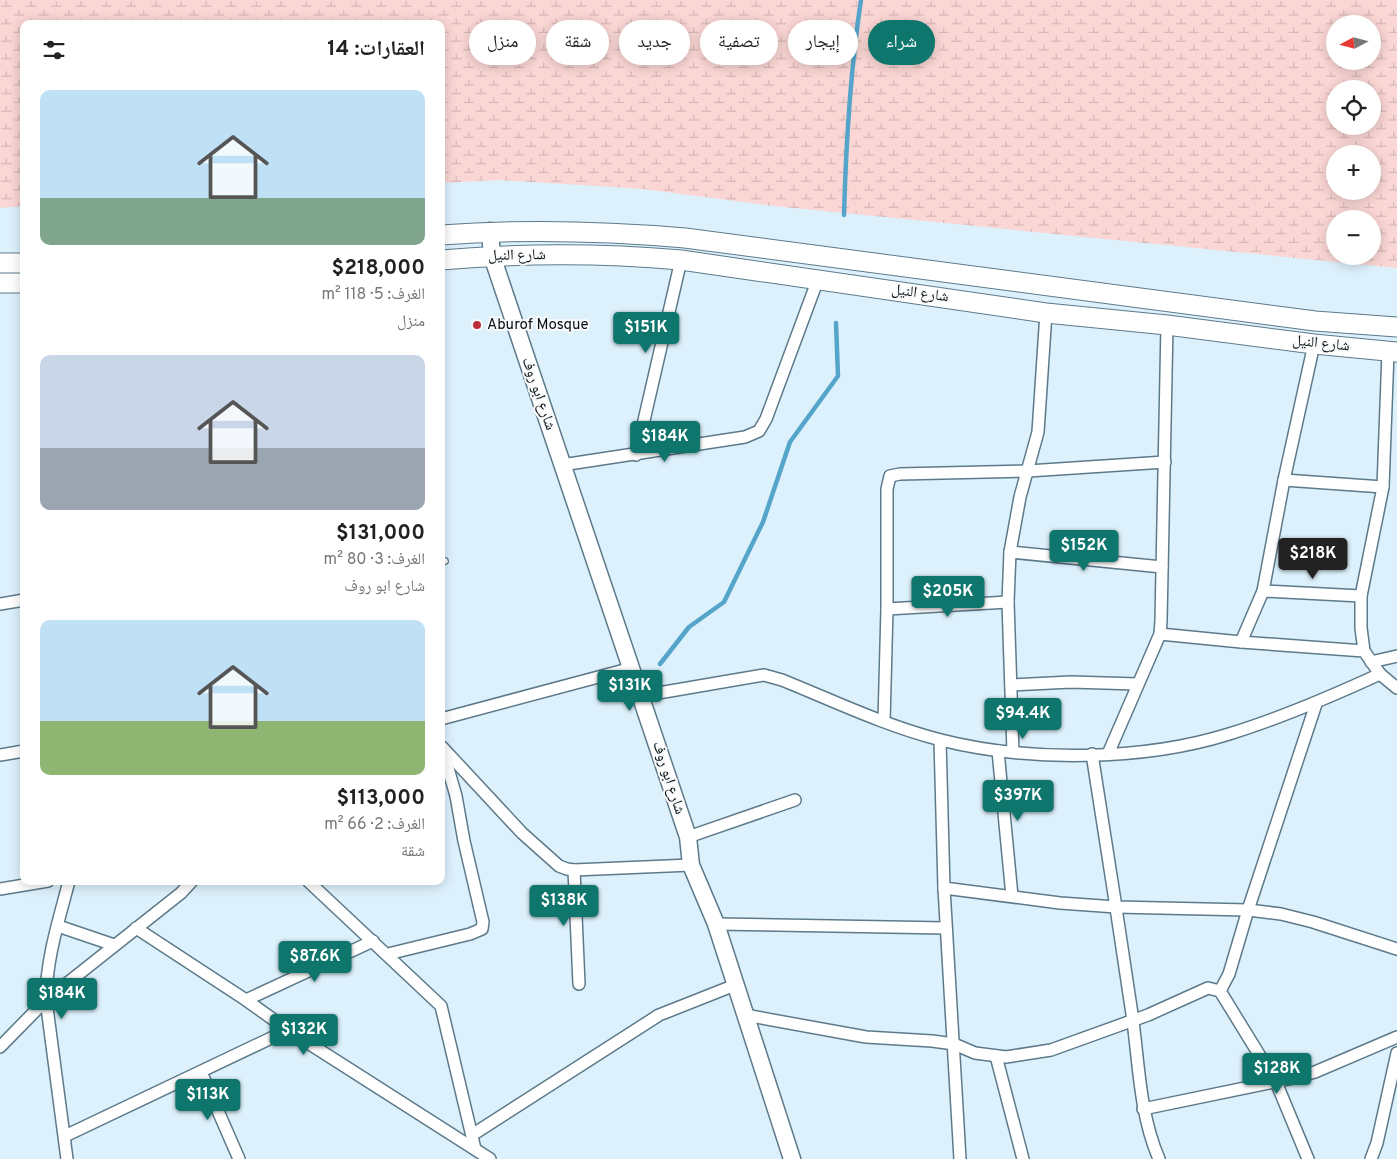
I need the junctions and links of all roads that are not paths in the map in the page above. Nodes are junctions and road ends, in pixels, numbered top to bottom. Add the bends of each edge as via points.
1 (490, 231) junction
2 (445, 235) edge
3 (492, 256) junction
4 (445, 260) edge
5 (681, 260) junction
6 (0, 263) edge
7 (20, 263) edge
8 (818, 279) junction
9 (0, 283) edge
10 (20, 283) edge
11 (1046, 313) junction
12 (1167, 325) junction
13 (1397, 327) edge
14 (1314, 344) junction
15 (1392, 352) edge
16 (636, 455) junction
17 (1165, 462) junction
18 (562, 465) junction
19 (1028, 471) junction
20 (1284, 480) junction
21 (1383, 487) junction
22 (1010, 552) junction
23 (1162, 567) junction
24 (1264, 590) junction
25 (1361, 596) junction
26 (20, 601) edge
27 (1008, 602) junction
28 (0, 604) edge
29 (887, 608) junction
30 (1160, 634) junction
31 (1241, 642) junction
32 (1364, 651) junction
33 (1397, 656) edge
34 (1371, 662) junction
35 (632, 668) junction
36 (1380, 674) junction
37 (1137, 684) junction
38 (1011, 685) junction
39 (1397, 688) edge
40 (641, 696) junction
41 (1316, 704) junction
42 (445, 718) edge
43 (884, 721) junction
44 (940, 740) junction
45 (445, 749) edge
46 (998, 750) junction
47 (20, 752) edge
48 (1013, 752) junction
49 (1092, 754) junction
50 (1108, 754) junction
51 (0, 755) edge
52 (445, 757) edge
53 (795, 800) dead end
54 (688, 837) junction
55 (691, 865) junction
56 (574, 870) junction
57 (24, 885) edge
58 (68, 885) edge
59 (188, 885) edge
60 (312, 885) edge
61 (944, 888) junction
62 (0, 889) edge
63 (1012, 896) junction
64 (1116, 907) junction
65 (1248, 910) junction
66 (716, 924) junction
67 (58, 926) junction
68 (136, 928) junction
69 (945, 928) junction
70 (373, 941) junction
71 (114, 945) junction
72 (1397, 949) edge
73 (388, 954) junction
74 (579, 984) dead end
75 (735, 985) junction
76 (1220, 991) junction
77 (46, 1000) junction
78 (246, 1000) junction
79 (745, 1015) junction
80 (1132, 1020) junction
81 (288, 1030) junction
82 (1397, 1037) edge
83 (954, 1044) junction
84 (0, 1047) edge
85 (1397, 1053) edge
86 (996, 1056) junction
87 (201, 1072) junction
88 (1276, 1082) junction
89 (1143, 1109) junction
90 (472, 1135) junction
91 (65, 1136) junction
92 (476, 1149) junction
93 (67, 1159) edge
94 (239, 1159) edge
95 (490, 1159) edge
96 (792, 1159) edge
97 (960, 1159) edge
98 (1023, 1159) edge
99 (1159, 1159) edge
100 (1308, 1159) edge
101 (1371, 1159) edge

1 - 2 main road, شارع النيل
1 - 3 street, شارع ابو روف
1 - 13 main road, شارع النيل via 584,231 685,238 1315,321
3 - 4 main road, شارع النيل
3 - 5 main road, شارع النيل via 593,254
3 - 18 street, شارع ابو روف
5 - 8 main road, شارع النيل
5 - 16 street
6 - 7 main road
8 - 11 main road, شارع النيل
8 - 16 street via 766,420 759,431 745,437
9 - 10 main road
11 - 12 main road, شارع النيل
11 - 19 street via 1038,432
12 - 14 main road, شارع النيل
12 - 17 street
14 - 15 main road, شارع النيل
14 - 20 street
15 - 21 street
16 - 18 street
17 - 19 street
17 - 23 street
18 - 35 street, شارع ابو روف
19 - 22 street
19 - 29 street via 890,476 886,488
20 - 21 street
20 - 24 street
21 - 25 street
22 - 23 street
22 - 27 street
23 - 30 street
24 - 25 street
24 - 31 street
25 - 32 street
26 - 28 street
27 - 29 street
27 - 38 street
29 - 43 street
30 - 31 street
30 - 37 street
31 - 32 street
32 - 34 street
33 - 34 street
34 - 36 street
35 - 40 street, شارع ابو روف
35 - 42 street
36 - 39 street
36 - 41 street
37 - 38 street via 1071,682
37 - 50 street
38 - 48 street
40 - 43 street via 764,675
40 - 54 street, شارع ابو روف
41 - 50 street via 1192,744
41 - 65 street
43 - 44 street
44 - 46 street
44 - 61 street
45 - 56 street via 522,833 559,866
46 - 48 street
46 - 63 street
47 - 51 street
48 - 49 street
49 - 50 street
49 - 64 street
52 - 73 street via 456,796 482,929
53 - 54 street
54 - 55 street, شارع ابو روف
55 - 56 street
55 - 66 street, شارع ابو روف
56 - 74 street
57 - 62 street
58 - 67 street
59 - 68 street
60 - 70 street
61 - 63 street
61 - 69 street
63 - 64 street
64 - 65 street
64 - 80 street
65 - 72 street via 1298,918
65 - 76 street via 1229,974
66 - 69 street
66 - 75 street, شارع ابو روف
67 - 71 street
67 - 77 street via 49,960
68 - 71 street
68 - 78 street
69 - 83 street
70 - 73 street
70 - 78 street
71 - 77 street
73 - 90 street via 441,1006
75 - 79 street, شارع ابو روف
75 - 90 street via 659,1015
76 - 80 street via 1208,988
76 - 88 street
77 - 84 street
77 - 91 street
78 - 81 street
79 - 83 street via 866,1037
79 - 96 street, شارع ابو روف
80 - 86 street via 1051,1050
80 - 89 street
81 - 87 street
81 - 92 street
82 - 88 street via 1315,1072
83 - 86 street via 975,1053
83 - 97 street
85 - 101 street
86 - 98 street
87 - 91 street
87 - 94 street
88 - 89 street
88 - 100 street
89 - 99 street
90 - 92 street
91 - 93 street
92 - 95 street

